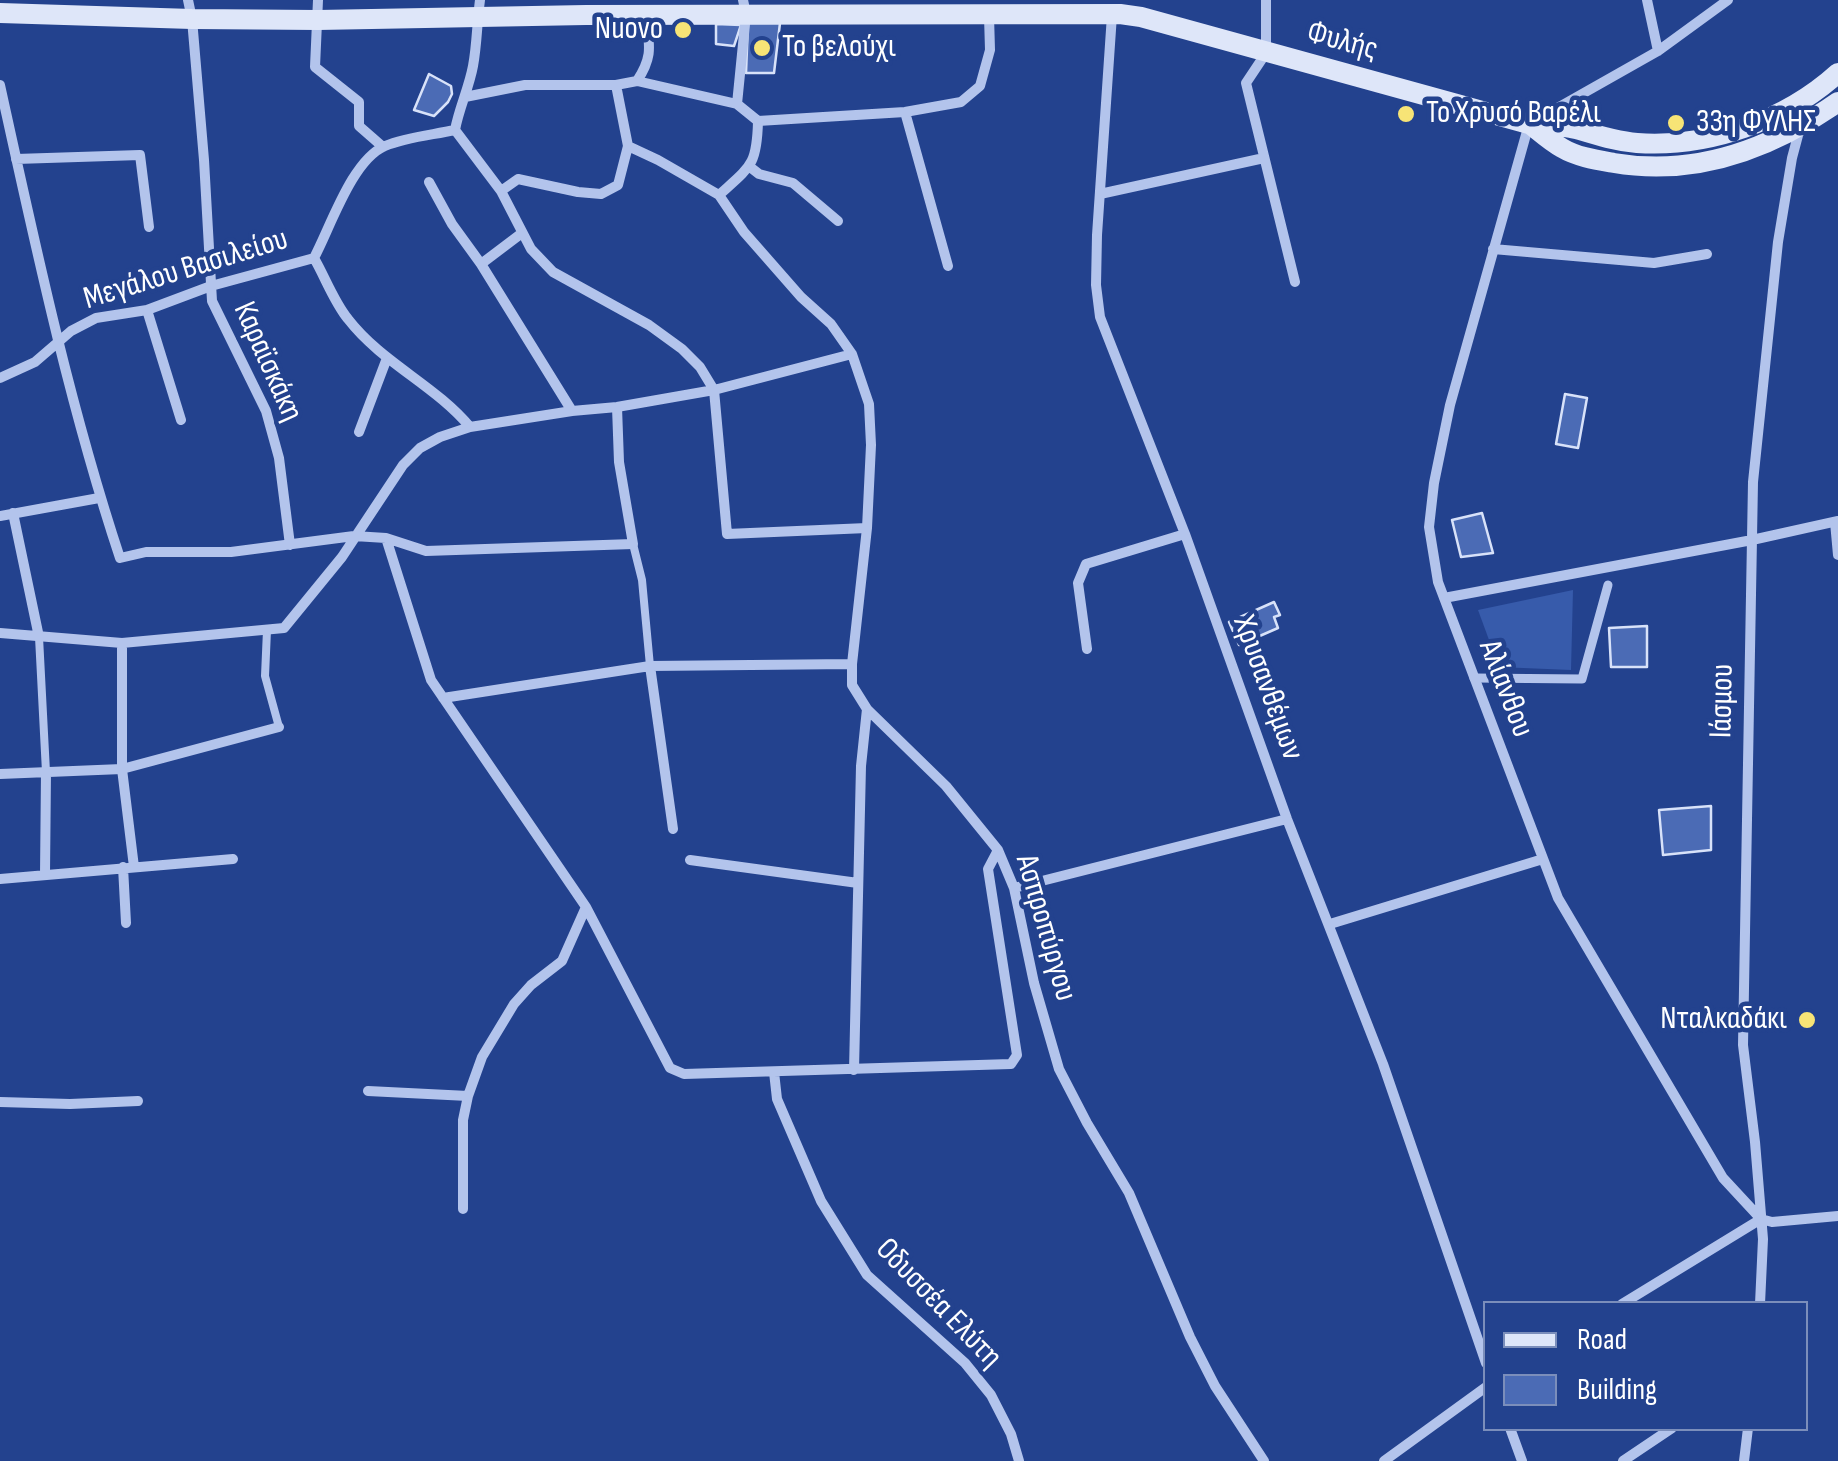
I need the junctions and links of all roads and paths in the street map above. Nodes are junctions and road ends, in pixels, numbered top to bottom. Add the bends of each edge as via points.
1 (1266, 0) edge
2 (1647, 0) edge
3 (1728, 0) edge
4 (745, 7) edge
5 (479, 8) edge
6 (585, 8) edge
7 (190, 10) edge
8 (318, 10) edge
9 (0, 14) edge
10 (1112, 15) junction
11 (646, 16) junction
12 (989, 16) junction
13 (1658, 52) junction
14 (1266, 53) junction
15 (1838, 73) edge
16 (638, 81) junction
17 (0, 85) edge
18 (616, 86) junction
19 (465, 98) junction
20 (1838, 102) edge
21 (737, 104) junction
22 (1792, 104) junction
23 (904, 112) junction
24 (758, 121) junction
25 (1529, 124) junction
26 (1801, 125) junction
27 (455, 130) junction
28 (628, 146) junction
29 (383, 147) junction
30 (1264, 158) junction
31 (16, 159) junction
32 (750, 167) junction
33 (429, 182) dead end
34 (501, 191) junction
35 (1100, 194) junction
36 (719, 195) junction
37 (838, 221) dead end
38 (148, 228) dead end
39 (522, 234) junction
40 (1494, 249) junction
41 (1707, 254) dead end
42 (314, 258) junction
43 (481, 264) junction
44 (948, 266) dead end
45 (1294, 282) dead end
46 (210, 286) junction
47 (147, 310) junction
48 (59, 341) junction
49 (852, 354) junction
50 (387, 358) junction
51 (0, 378) edge
52 (714, 390) junction
53 (616, 407) junction
54 (572, 411) junction
55 (181, 420) dead end
56 (470, 427) junction
57 (359, 432) dead end
58 (99, 498) junction
59 (13, 513) junction
60 (0, 516) edge
61 (1836, 522) edge
62 (867, 528) junction
63 (1185, 534) junction
64 (354, 536) junction
65 (386, 538) junction
66 (1752, 540) junction
67 (634, 544) junction
68 (290, 545) junction
69 (1838, 556) edge
70 (1608, 586) dead end
71 (1444, 598) junction
72 (267, 630) junction
73 (0, 633) edge
74 (38, 638) junction
75 (122, 642) junction
76 (1088, 649) dead end
77 (852, 664) junction
78 (650, 666) junction
79 (1474, 678) junction
80 (443, 698) junction
81 (867, 709) junction
82 (279, 727) joint
83 (122, 770) junction
84 (46, 772) junction
85 (0, 774) edge
86 (1286, 819) junction
87 (673, 829) dead end
88 (998, 850) junction
89 (1543, 858) junction
90 (233, 859) dead end
91 (690, 860) dead end
92 (129, 867) junction
93 (46, 874) junction
94 (0, 879) edge
95 (858, 884) junction
96 (1014, 888) junction
97 (586, 907) junction
98 (126, 922) dead end
99 (1330, 924) junction
100 (854, 1070) junction
101 (774, 1072) junction
102 (368, 1092) dead end
103 (468, 1096) junction
104 (138, 1101) dead end
105 (0, 1102) edge
106 (463, 1209) dead end
107 (1838, 1216) edge
108 (1761, 1219) junction
109 (1627, 1301) edge
110 (1760, 1301) edge
111 (1483, 1354) edge
112 (1483, 1389) edge
113 (1511, 1431) edge
114 (1668, 1431) edge
115 (1748, 1431) edge
116 (1019, 1461) edge
117 (1264, 1461) edge
118 (1384, 1461) edge
119 (1522, 1461) edge
120 (1623, 1461) edge
121 (1744, 1461) edge

1 - 14 street
2 - 13 street
3 - 13 street
4 - 11 main road, Φυλής
4 - 12 main road, Φυλής
4 - 21 street
5 - 6 main road, Φυλής
5 - 8 main road, Φυλής
5 - 19 street
6 - 11 main road, Φυλής
7 - 8 main road, Φυλής
7 - 9 main road, Φυλής
7 - 46 street, Καραϊσκάκη
8 - 29 street via 315,67 358,102 358,126
10 - 12 main road, Φυλής
10 - 14 main road, Φυλής via 1141,17
10 - 35 street, Χρυσανθέμων
11 - 16 street via 650,51
12 - 23 street via 990,50 980,86 960,102
13 - 25 street
14 - 25 main road, Φυλής
14 - 30 street via 1246,84
15 - 22 main road, Φυλής
16 - 18 street
16 - 21 street
17 - 31 street
18 - 19 street via 525,85
18 - 28 street
19 - 27 street
20 - 26 main road, Φυλής
21 - 24 street
22 - 25 main road, Φυλής via 1729,133 1683,142 1637,143
22 - 26 street
23 - 24 street
23 - 44 street
24 - 32 street
25 - 26 main road, Φυλής via 1564,150 1634,166 1710,162
25 - 40 street, Αλίανθου
26 - 66 street, Ιάσμου via 1778,242
27 - 29 street
27 - 34 street
28 - 34 street via 618,185 601,194 518,179
28 - 36 street
29 - 42 street, Μεγάλου Βασιλείου via 356,170
30 - 35 street
30 - 45 street
31 - 38 street via 140,155
31 - 48 street
32 - 36 street
32 - 37 street via 793,184
33 - 43 street
34 - 39 street
35 - 63 street, Χρυσανθέμων via 1100,317
36 - 49 street, Ασπροπύργου
39 - 43 street
39 - 52 street via 553,272 682,349
40 - 41 street via 1654,263
40 - 71 street, Αλίανθου via 1434,483 1429,527
42 - 46 street, Μεγάλου Βασιλείου
42 - 50 street via 347,318
43 - 54 street
46 - 47 street, Μεγάλου Βασιλείου
46 - 68 street, Καραϊσκάκη via 266,411
47 - 48 street, Μεγάλου Βασιλείου via 96,318
47 - 55 street
48 - 51 street, Μεγάλου Βασιλείου
48 - 58 street
49 - 52 street
49 - 62 street, Ασπροπύργου via 869,404
50 - 56 street
50 - 57 street
52 - 53 street
52 - 62 street via 727,534
53 - 54 street
53 - 67 street
54 - 56 street
56 - 64 street via 420,448
58 - 59 street
58 - 68 street via 120,558
59 - 60 street
59 - 74 street
61 - 66 street
61 - 69 street
62 - 77 street, Ασπροπύργου
63 - 76 street via 1086,564 1078,583
63 - 86 street, Χρυσανθέμων
64 - 65 street
64 - 68 street
64 - 72 street via 284,628
65 - 67 street via 426,550
65 - 80 street via 431,680
66 - 71 street
66 - 108 street, Ιάσμου via 1743,1045
67 - 78 lane
70 - 79 street via 1582,679
71 - 79 street, Αλίανθου
72 - 75 street
72 - 82 lane via 265,676
73 - 74 street
74 - 75 street
74 - 84 lane
75 - 83 street
77 - 78 street
77 - 81 street, Ασπροπύργου via 852,685
78 - 80 street
78 - 87 street
79 - 89 street, Αλίανθου
80 - 97 street
81 - 88 street, Ασπροπύργου via 946,786
81 - 95 street
82 - 83 street
83 - 84 street
83 - 92 street
84 - 85 street
84 - 93 street
86 - 96 street
86 - 99 street, Χρυσανθέμων
88 - 96 street, Ασπροπύργου
88 - 100 street via 988,869 1017,1054 1011,1064
89 - 99 street
89 - 108 street, Αλίανθου via 1558,898 1723,1178
90 - 92 street
91 - 95 street
92 - 93 street
92 - 98 street
93 - 94 street
95 - 100 street
96 - 117 street, Ασπροπύργου via 1059,1069 1130,1194 1215,1386
97 - 101 street via 670,1068 684,1074
97 - 103 street via 562,961 514,1004
99 - 111 street, Χρυσανθέμων
100 - 101 street
101 - 116 street, Οδυσσέα Ελύτη via 777,1098 821,1200 868,1276 965,1363 991,1395
102 - 103 street
103 - 106 street
104 - 105 street
107 - 108 street
108 - 109 street
108 - 110 street, Ιάσμου
112 - 118 street
113 - 119 street
114 - 120 street
115 - 121 street

